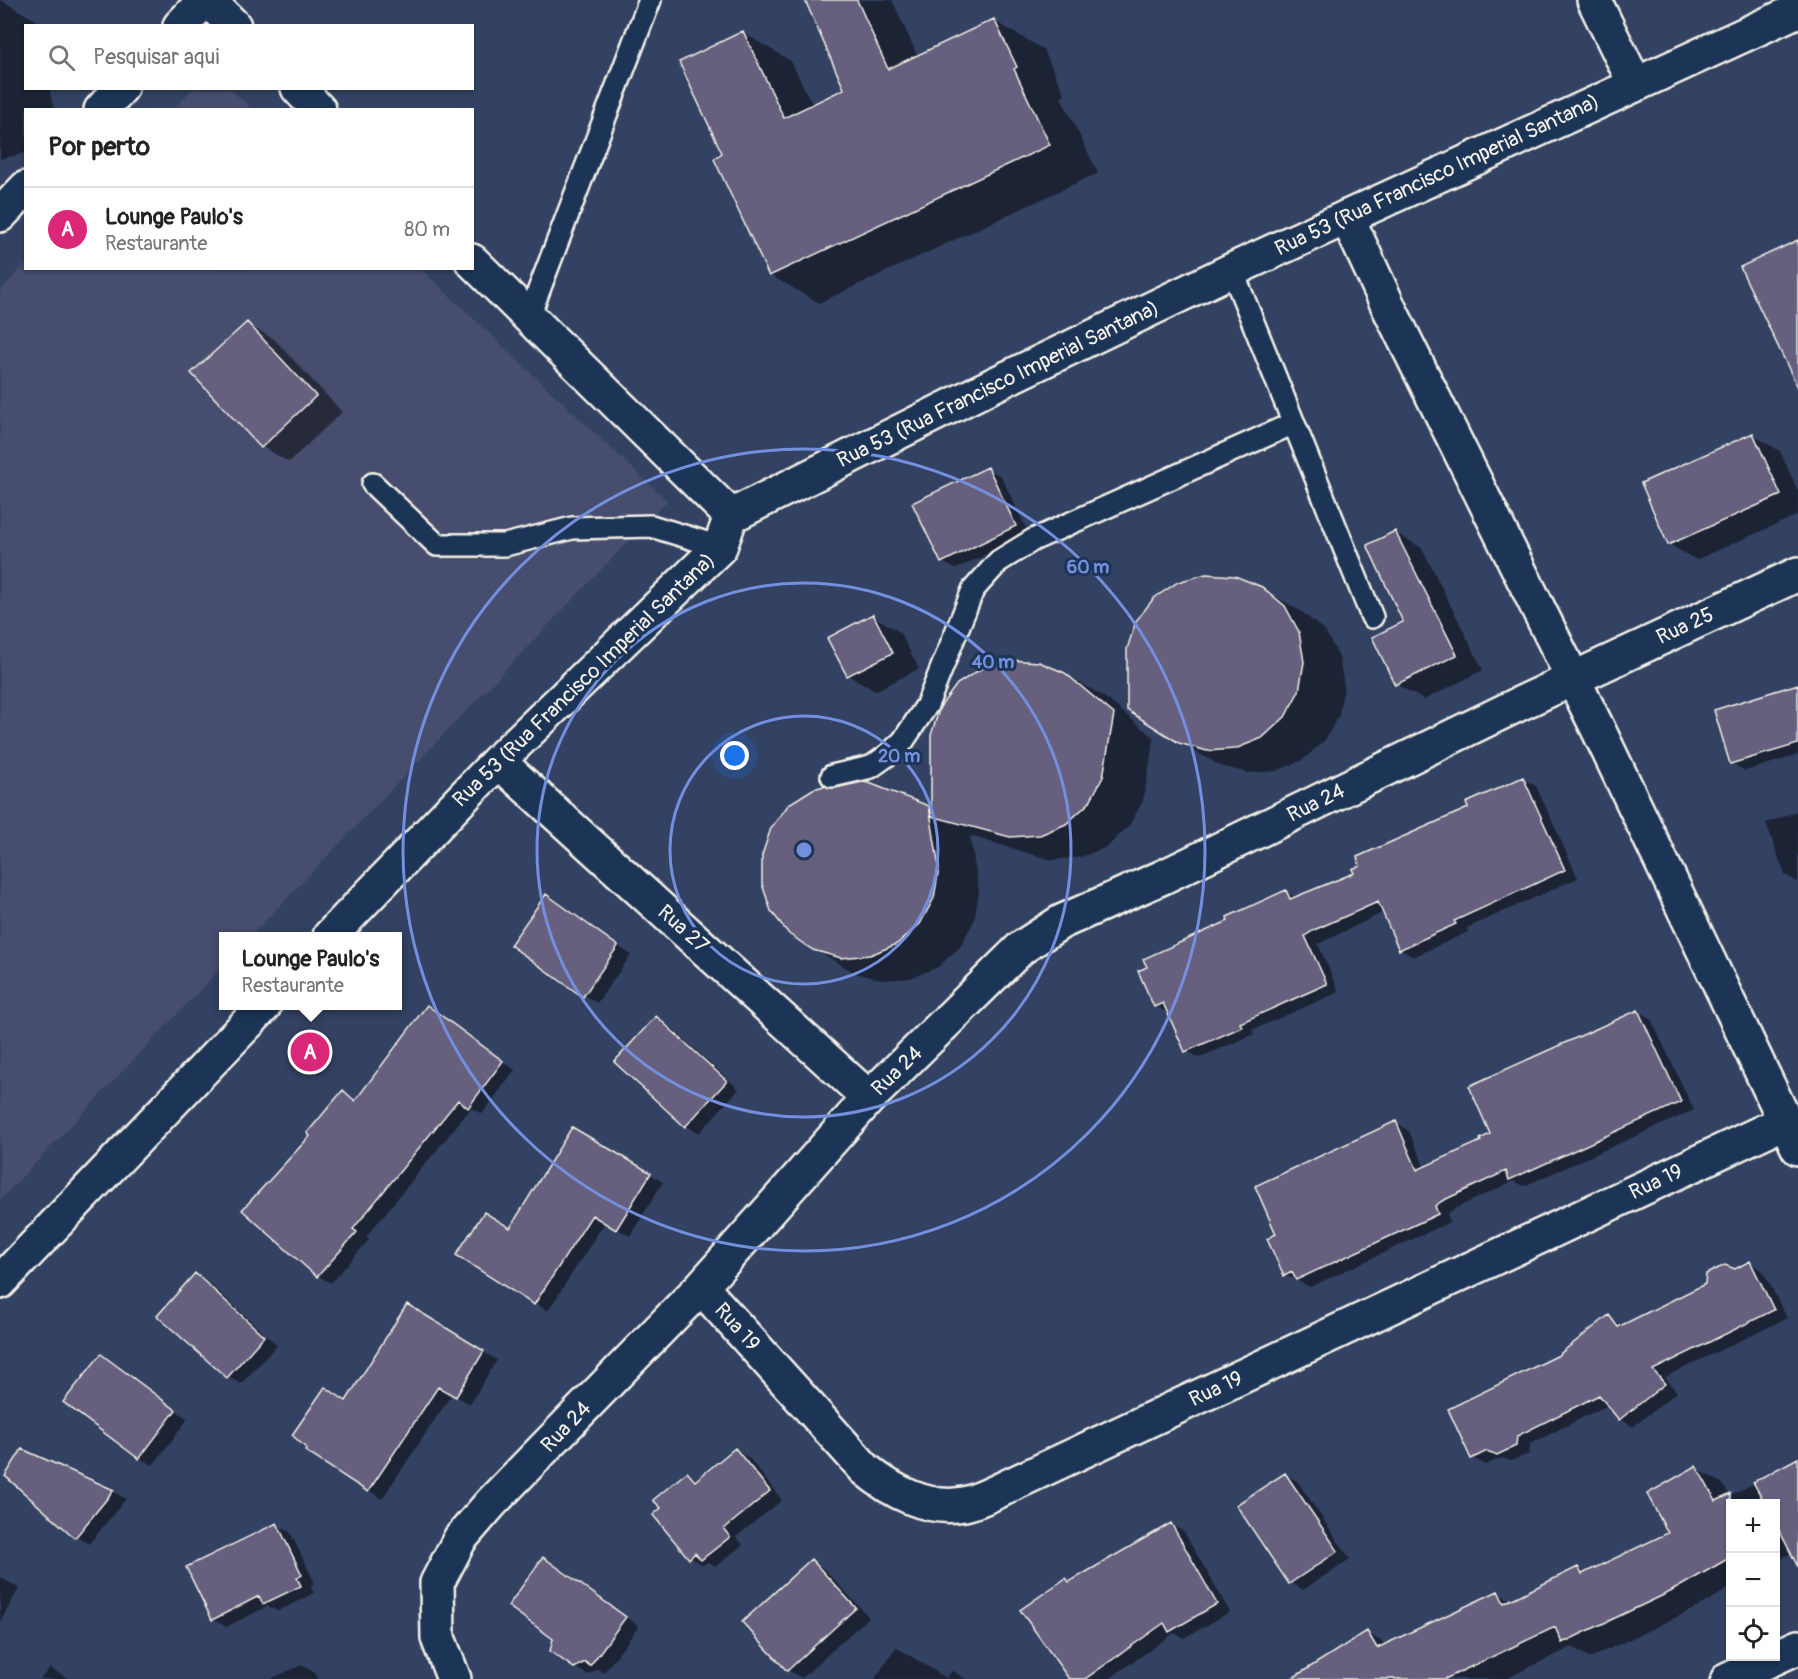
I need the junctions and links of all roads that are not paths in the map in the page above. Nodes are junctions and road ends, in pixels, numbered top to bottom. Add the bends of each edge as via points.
1 (207, 0) edge
2 (650, 0) edge
3 (1594, 0) edge
4 (1798, 10) edge
5 (182, 24) edge
6 (232, 24) edge
7 (1635, 84) junction
8 (118, 90) edge
9 (300, 90) edge
10 (102, 108) edge
11 (317, 108) edge
12 (24, 190) edge
13 (0, 215) edge
14 (1347, 217) junction
15 (474, 263) edge
16 (1232, 270) junction
17 (529, 316) junction
18 (1294, 423) junction
19 (373, 484) dead end
20 (731, 516) junction
21 (720, 547) junction
22 (1798, 574) edge
23 (1372, 617) dead end
24 (1573, 679) junction
25 (498, 760) junction
26 (832, 776) dead end
27 (334, 932) edge
28 (259, 1010) edge
29 (869, 1098) junction
30 (1792, 1134) edge
31 (0, 1282) edge
32 (701, 1287) junction
33 (1798, 1647) edge
34 (454, 1679) edge
35 (1728, 1679) edge

1 - 5 street
1 - 6 street
2 - 17 lane
3 - 7 street
4 - 7 street, Rua 53 (Rua Francisco Imperial Santana)
7 - 14 street, Rua 53 (Rua Francisco Imperial Santana)
8 - 10 street
9 - 11 street
12 - 13 street
14 - 16 street, Rua 53 (Rua Francisco Imperial Santana)
14 - 24 street
15 - 17 street
16 - 18 lane
16 - 20 street, Rua 53 (Rua Francisco Imperial Santana)
17 - 20 street
18 - 23 lane
18 - 26 lane via 1032,540 999,561 973,590 927,705 915,725 888,755 871,766
19 - 21 lane via 438,544 505,544 572,528 651,526
20 - 21 street, Rua 53 (Rua Francisco Imperial Santana)
21 - 25 street, Rua 53 (Rua Francisco Imperial Santana)
22 - 24 street, Rua 25
24 - 29 street, Rua 24 via 1163,877 1061,922 1021,948
24 - 30 street
25 - 27 street, Rua 53 (Rua Francisco Imperial Santana)
25 - 29 street, Rua 27
28 - 31 street
29 - 32 street, Rua 24
30 - 32 street, Rua 19 via 964,1504 912,1498 865,1469
32 - 34 street, Rua 24 via 460,1539 437,1583 438,1638
33 - 35 street

